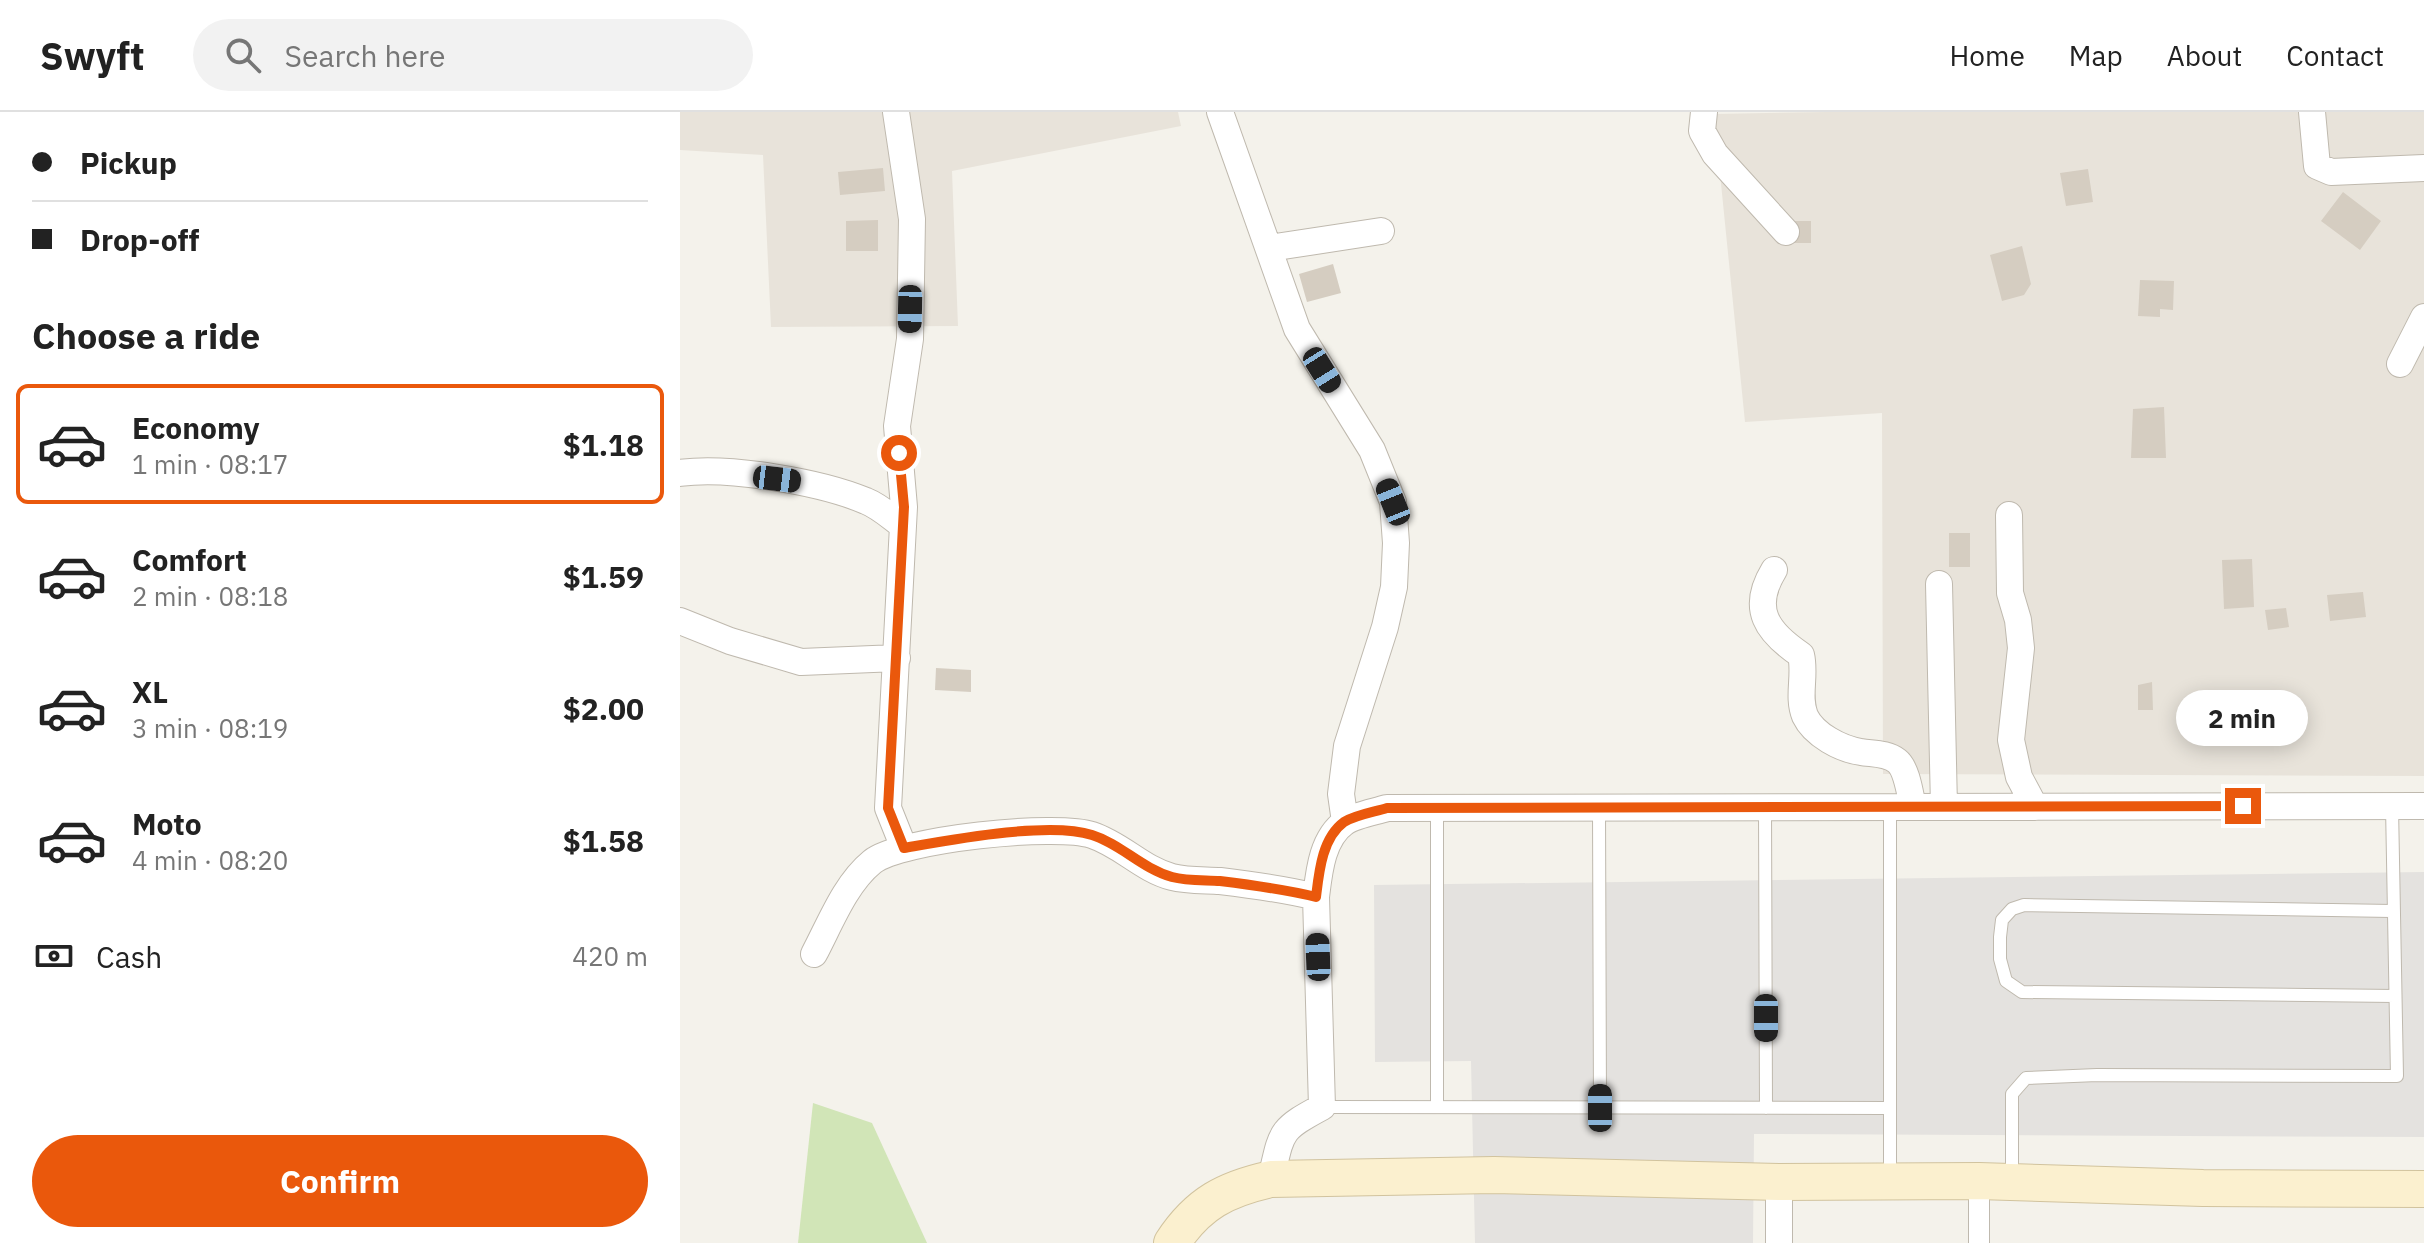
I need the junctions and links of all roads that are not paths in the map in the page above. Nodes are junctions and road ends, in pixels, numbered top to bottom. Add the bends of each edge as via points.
1 (896, 112) edge
2 (1220, 112) edge
3 (1704, 112) edge
4 (2312, 112) edge
5 (2424, 168) edge
6 (1381, 231) dead end
7 (1786, 232) dead end
8 (1270, 248) junction
9 (2424, 317) edge
10 (2400, 364) dead end
11 (680, 473) edge
12 (2009, 515) dead end
13 (902, 525) junction
14 (1774, 570) dead end
15 (1939, 584) dead end
16 (680, 621) edge
17 (897, 658) junction
18 (2392, 806) junction
19 (2424, 806) edge
20 (1765, 807) junction
21 (1902, 807) junction
22 (1944, 807) junction
23 (2035, 807) junction
24 (1599, 808) junction
25 (1437, 809) junction
26 (1345, 822) junction
27 (904, 848) junction
28 (1316, 897) junction
29 (2392, 911) junction
30 (814, 954) dead end
31 (2395, 996) junction
32 (1322, 1107) junction
33 (1437, 1107) junction
34 (1600, 1108) junction
35 (1766, 1108) junction
36 (1888, 1108) junction
37 (1271, 1179) junction
38 (1890, 1181) junction
39 (1995, 1181) junction
40 (1779, 1182) junction
41 (2424, 1189) edge
42 (1172, 1243) edge
43 (1779, 1243) edge
44 (1979, 1243) edge

1 - 13 street via 912,219 910,339 897,426
2 - 8 street
3 - 7 street via 1702,131 1715,154
4 - 5 street via 2317,166 2331,172
6 - 8 street
8 - 26 street via 1297,329 1372,450 1393,502 1394,587 1347,746 1341,794
9 - 10 street
11 - 13 street via 701,470 802,482 867,501
12 - 23 street via 2010,593 2021,648 2011,740 2019,777
13 - 17 street
14 - 21 street via 1764,586 1766,624 1801,655 1800,701 1807,719 1842,748 1897,761 1902,768
15 - 22 street
16 - 17 street via 801,662
17 - 27 street via 888,808
18 - 19 street
18 - 23 street
18 - 29 lane
20 - 21 street
20 - 24 street
20 - 35 lane
21 - 22 street
21 - 36 lane
22 - 23 street
24 - 25 street
24 - 34 lane
25 - 26 street via 1387,808
25 - 33 lane
26 - 28 street via 1328,843
27 - 28 street via 1042,831 1089,833 1174,878
27 - 30 street via 873,861 850,889
28 - 32 street
29 - 31 lane
29 - 31 lane via 2024,905 2002,920 2000,959 2006,981 2022,992
31 - 39 lane via 2397,1076 2026,1078 2012,1094
32 - 33 lane
32 - 37 street via 1289,1124
33 - 34 lane
34 - 35 lane
35 - 36 lane
36 - 38 lane
37 - 40 main road via 1494,1175
37 - 42 main road via 1213,1198
38 - 39 main road
38 - 40 main road
39 - 41 main road
39 - 44 street
40 - 43 street

